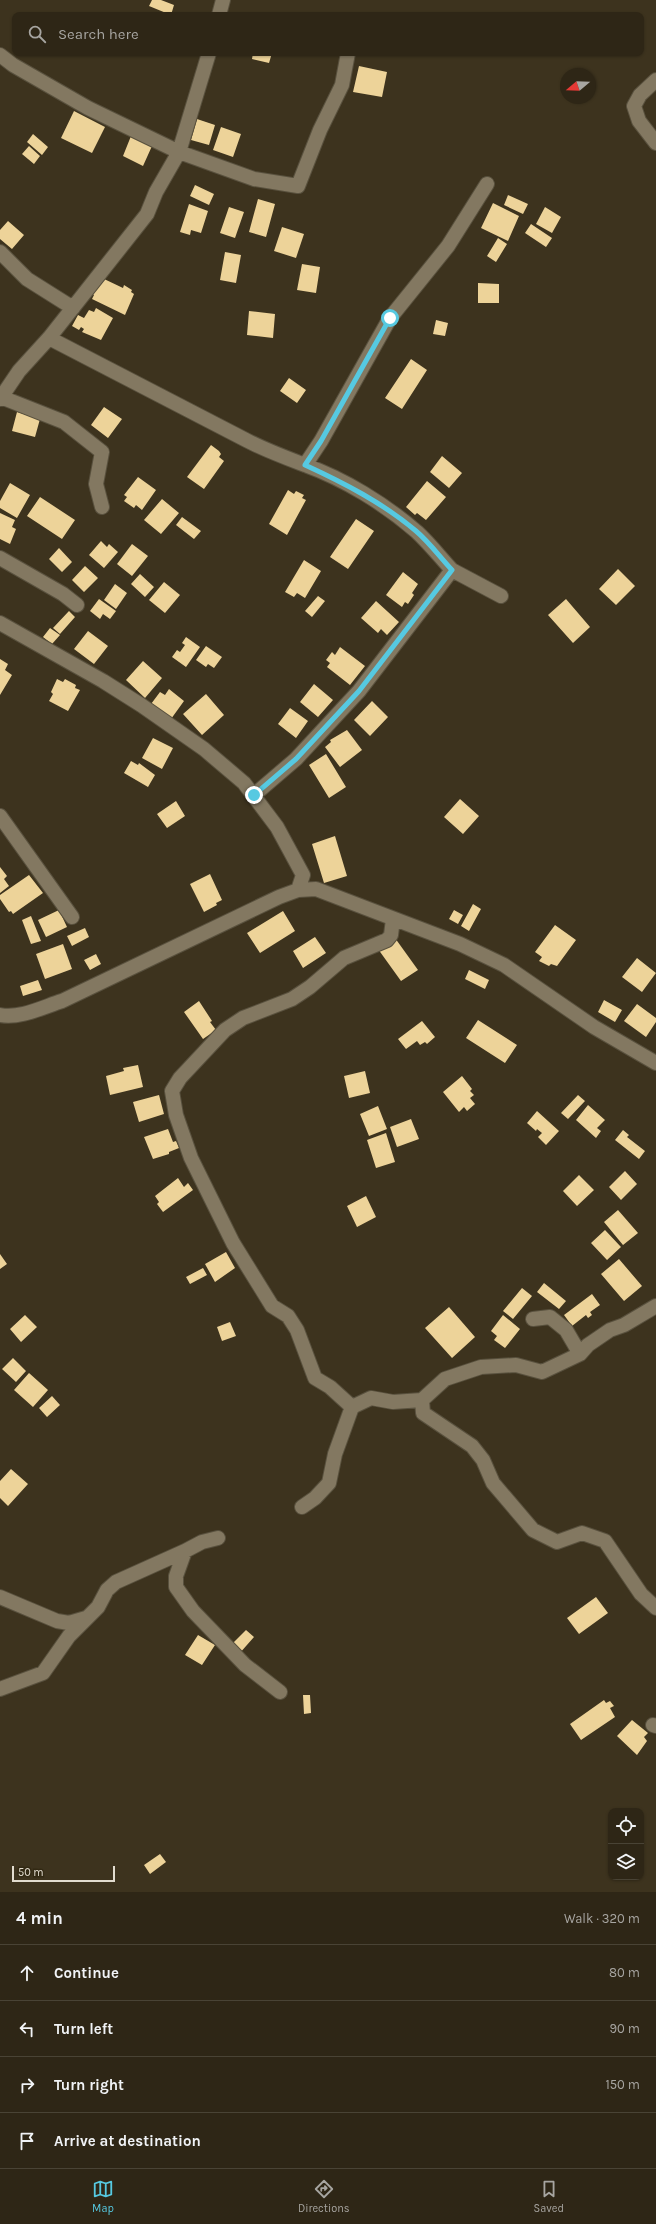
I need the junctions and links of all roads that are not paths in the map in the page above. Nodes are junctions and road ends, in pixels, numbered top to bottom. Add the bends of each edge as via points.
1 (223, 0) edge
2 (220, 12) edge
3 (0, 55) edge
4 (208, 56) edge
5 (347, 56) edge
6 (656, 80) edge
7 (656, 144) edge
8 (179, 152) junction
9 (487, 184) dead end
10 (0, 252) edge
11 (72, 308) junction
12 (49, 338) junction
13 (0, 398) edge
14 (305, 465) junction
15 (102, 507) dead end
16 (0, 558) edge
17 (452, 570) junction
18 (501, 596) dead end
19 (77, 606) dead end
20 (0, 623) edge
21 (254, 795) junction
22 (0, 816) edge
23 (298, 890) junction
24 (72, 917) dead end
25 (393, 919) junction
26 (0, 1015) edge
27 (656, 1063) edge
28 (656, 1306) edge
29 (533, 1319) dead end
30 (580, 1354) junction
31 (422, 1400) junction
32 (352, 1407) junction
33 (302, 1506) dead end
34 (218, 1538) dead end
35 (186, 1551) junction
36 (0, 1597) edge
37 (656, 1608) edge
38 (89, 1617) junction
39 (0, 1689) edge
40 (280, 1692) dead end

1 - 2 street
3 - 8 street via 88,108
4 - 8 street
5 - 8 street via 342,85 320,130 298,186 254,178
6 - 7 street via 634,106 639,121
8 - 11 street via 156,192 147,214
9 - 14 street via 448,246 390,318
10 - 11 street via 27,278
11 - 12 street
12 - 13 street via 19,371
12 - 14 street via 278,456
13 - 15 street via 64,422 102,452 96,484
14 - 17 street via 338,480 405,523 417,532
16 - 19 street via 63,594
17 - 18 street
17 - 21 street via 359,691 296,759
20 - 21 street via 141,705 204,749 244,783
21 - 23 street via 298,863 303,876
22 - 24 street
23 - 25 street via 316,889
23 - 26 street via 62,1001 27,1013
25 - 27 street via 460,944 504,965 594,1027
25 - 32 street via 391,935 387,940 351,954 292,999 243,1018 226,1030 180,1078 172,1091 176,1115 191,1158 237,1250 272,1306 288,1316 297,1330 315,1378 330,1387
28 - 30 street via 624,1325 610,1330 588,1345
29 - 30 street via 550,1318 566,1330
30 - 31 street via 542,1372 516,1365 481,1367 445,1379
31 - 32 street via 393,1402 371,1398
31 - 37 street via 423,1414 472,1446 483,1460 493,1483 533,1530 557,1542 582,1533 605,1541 641,1594
32 - 33 street via 335,1454 329,1483 315,1498
34 - 35 street via 202,1542
35 - 38 street via 116,1582 107,1590
35 - 40 street via 176,1576 176,1588 193,1611 245,1665
36 - 38 street via 58,1621 69,1623
38 - 39 street via 70,1636 43,1673

